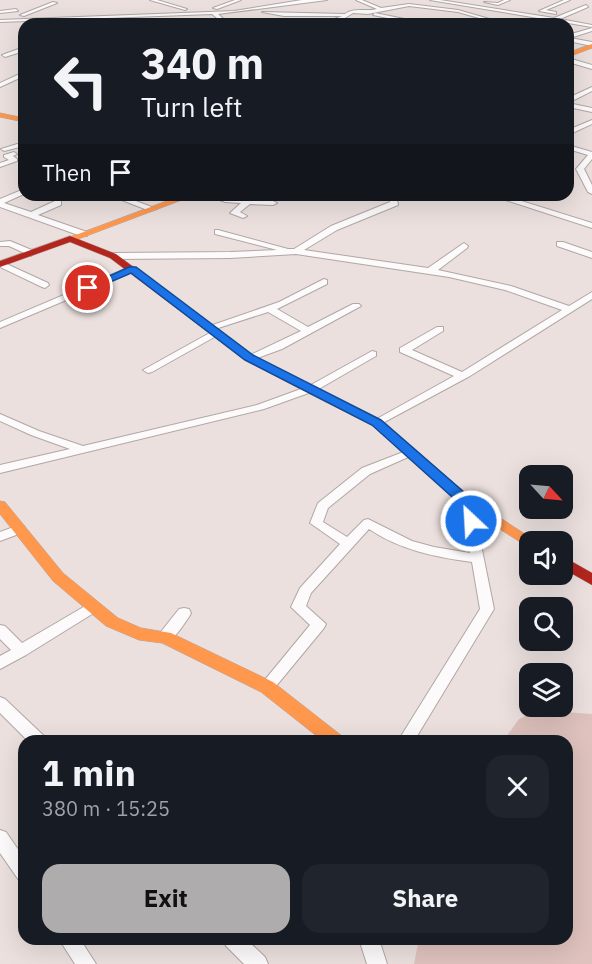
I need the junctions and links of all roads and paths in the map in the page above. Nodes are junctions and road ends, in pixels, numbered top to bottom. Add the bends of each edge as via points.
1 (152, 0) edge
2 (239, 0) edge
3 (311, 0) edge
4 (325, 0) edge
5 (358, 0) edge
6 (432, 0) edge
7 (475, 0) edge
8 (508, 0) edge
9 (568, 0) edge
10 (55, 3) dead end
11 (366, 4) junction
12 (498, 4) junction
13 (586, 6) dead end
14 (172, 7) junction
15 (351, 7) dead end
16 (270, 8) junction
17 (149, 9) dead end
18 (381, 9) junction
19 (484, 9) junction
20 (16, 10) dead end
21 (257, 10) junction
22 (541, 11) junction
23 (207, 12) junction
24 (234, 12) junction
25 (2, 13) edge
26 (216, 13) junction
27 (371, 13) junction
28 (346, 15) junction
29 (567, 15) junction
30 (252, 16) dead end
31 (129, 17) junction
32 (84, 18) edge
33 (133, 18) edge
34 (193, 18) edge
35 (221, 18) edge
36 (343, 18) edge
37 (395, 18) edge
38 (483, 18) edge
39 (541, 18) edge
40 (559, 18) edge
41 (18, 20) edge
42 (2, 21) edge
43 (574, 24) edge
44 (18, 25) edge
45 (592, 28) edge
46 (574, 36) edge
47 (574, 40) edge
48 (592, 45) edge
49 (574, 52) edge
50 (5, 56) edge
51 (17, 59) dead end
52 (0, 62) edge
53 (574, 62) edge
54 (592, 67) edge
55 (18, 77) edge
56 (0, 85) edge
57 (592, 89) edge
58 (574, 100) edge
59 (574, 105) edge
60 (592, 110) edge
61 (0, 115) edge
62 (18, 117) edge
63 (592, 122) edge
64 (574, 130) edge
65 (18, 145) edge
66 (2, 148) edge
67 (574, 149) edge
68 (592, 154) edge
69 (15, 160) junction
70 (18, 161) edge
71 (0, 165) edge
72 (574, 174) edge
73 (582, 176) junction
74 (592, 192) edge
75 (18, 194) edge
76 (130, 201) edge
77 (175, 201) edge
78 (249, 201) joint
79 (393, 201) edge
80 (513, 201) edge
81 (0, 203) edge
82 (58, 203) dead end
83 (273, 203) dead end
84 (153, 209) junction
85 (31, 215) junction
86 (243, 216) dead end
87 (592, 226) edge
88 (218, 232) dead end
89 (84, 234) junction
90 (70, 239) junction
91 (0, 244) edge
92 (560, 244) dead end
93 (464, 246) dead end
94 (293, 251) junction
95 (31, 253) junction
96 (592, 255) edge
97 (112, 256) junction
98 (0, 264) edge
99 (132, 269) junction
100 (429, 272) junction
101 (324, 282) dead end
102 (45, 285) dead end
103 (592, 295) edge
104 (356, 306) dead end
105 (269, 308) junction
106 (570, 309) junction
107 (0, 325) edge
108 (440, 329) dead end
109 (212, 330) junction
110 (308, 331) junction
111 (372, 354) dead end
112 (249, 358) junction
113 (148, 370) dead end
114 (462, 376) junction
115 (313, 388) junction
116 (0, 417) edge
117 (377, 423) junction
118 (83, 449) junction
119 (411, 452) junction
120 (0, 469) edge
121 (468, 503) junction
122 (0, 505) edge
123 (19, 529) junction
124 (519, 535) edge
125 (0, 537) edge
126 (349, 544) junction
127 (478, 558) junction
128 (573, 568) edge
129 (592, 580) edge
130 (92, 607) junction
131 (184, 613) dead end
132 (0, 630) edge
133 (165, 638) junction
134 (21, 651) junction
135 (0, 663) edge
136 (267, 687) junction
137 (0, 703) edge
138 (32, 735) edge
139 (328, 735) edge
140 (410, 735) edge
141 (0, 838) edge
142 (18, 864) edge
143 (73, 945) edge
144 (239, 945) edge
145 (371, 945) edge
146 (86, 964) edge
147 (258, 964) edge
148 (377, 964) edge

1 - 14 street
2 - 23 street
3 - 16 street
4 - 16 street
5 - 11 street
6 - 19 street
7 - 12 street
8 - 12 street
9 - 22 street
10 - 25 street via 24,15
11 - 15 street
11 - 18 street
12 - 19 street
12 - 22 street
13 - 29 street
14 - 17 street
14 - 23 street
16 - 21 street
18 - 27 street
18 - 38 street via 409,5
19 - 39 street
20 - 25 street
21 - 24 street
21 - 28 street via 286,15
22 - 29 street
23 - 26 street
23 - 31 street
23 - 34 street
24 - 26 street
24 - 30 street
26 - 35 street
27 - 28 street via 352,11
27 - 37 street
28 - 36 street
29 - 40 street
31 - 32 street
31 - 33 street
41 - 42 street
42 - 44 street
43 - 45 street
45 - 46 street
47 - 48 street
48 - 49 main road
50 - 51 street
50 - 52 street
53 - 54 street
55 - 56 street
57 - 58 street
59 - 60 street
61 - 62 main road
63 - 64 street
65 - 66 street
66 - 69 street via 14,154 6,156
67 - 68 street
68 - 73 street via 582,164
69 - 70 street
69 - 71 street
72 - 73 street
73 - 74 street
75 - 81 street
76 - 84 street
77 - 84 main road
78 - 83 street
78 - 86 street via 234,213
79 - 94 street
80 - 87 street
81 - 85 street
82 - 85 street
84 - 89 main road
85 - 89 street
88 - 94 street
89 - 90 main road
90 - 95 main road
90 - 97 main road
91 - 95 street via 10,243
92 - 96 street
93 - 100 street
94 - 97 street
94 - 100 street
95 - 98 main road
97 - 99 main road
98 - 102 street
99 - 107 street
99 - 109 main road
100 - 106 street via 508,288
101 - 105 street
103 - 106 street
104 - 110 street
105 - 109 street
105 - 110 street
106 - 114 street
108 - 114 street via 404,350
109 - 112 main road
109 - 113 street
110 - 112 street
111 - 115 street
112 - 115 main road
114 - 117 street
115 - 117 main road
115 - 118 street via 260,407
116 - 118 street
117 - 119 main road
118 - 120 street
119 - 121 main road
119 - 126 street via 366,471 322,506 316,523
121 - 124 main road
121 - 127 street
122 - 123 main road
123 - 125 street
123 - 130 main road via 58,577
126 - 127 street via 368,523 406,545
126 - 136 street via 304,591 298,607 319,624
127 - 140 street via 487,609
128 - 129 main road
130 - 133 main road via 130,630
130 - 134 street
131 - 133 street
132 - 134 street
133 - 136 main road
134 - 135 street
136 - 139 main road
137 - 138 street
141 - 142 street
143 - 146 street
144 - 147 street
145 - 148 street

